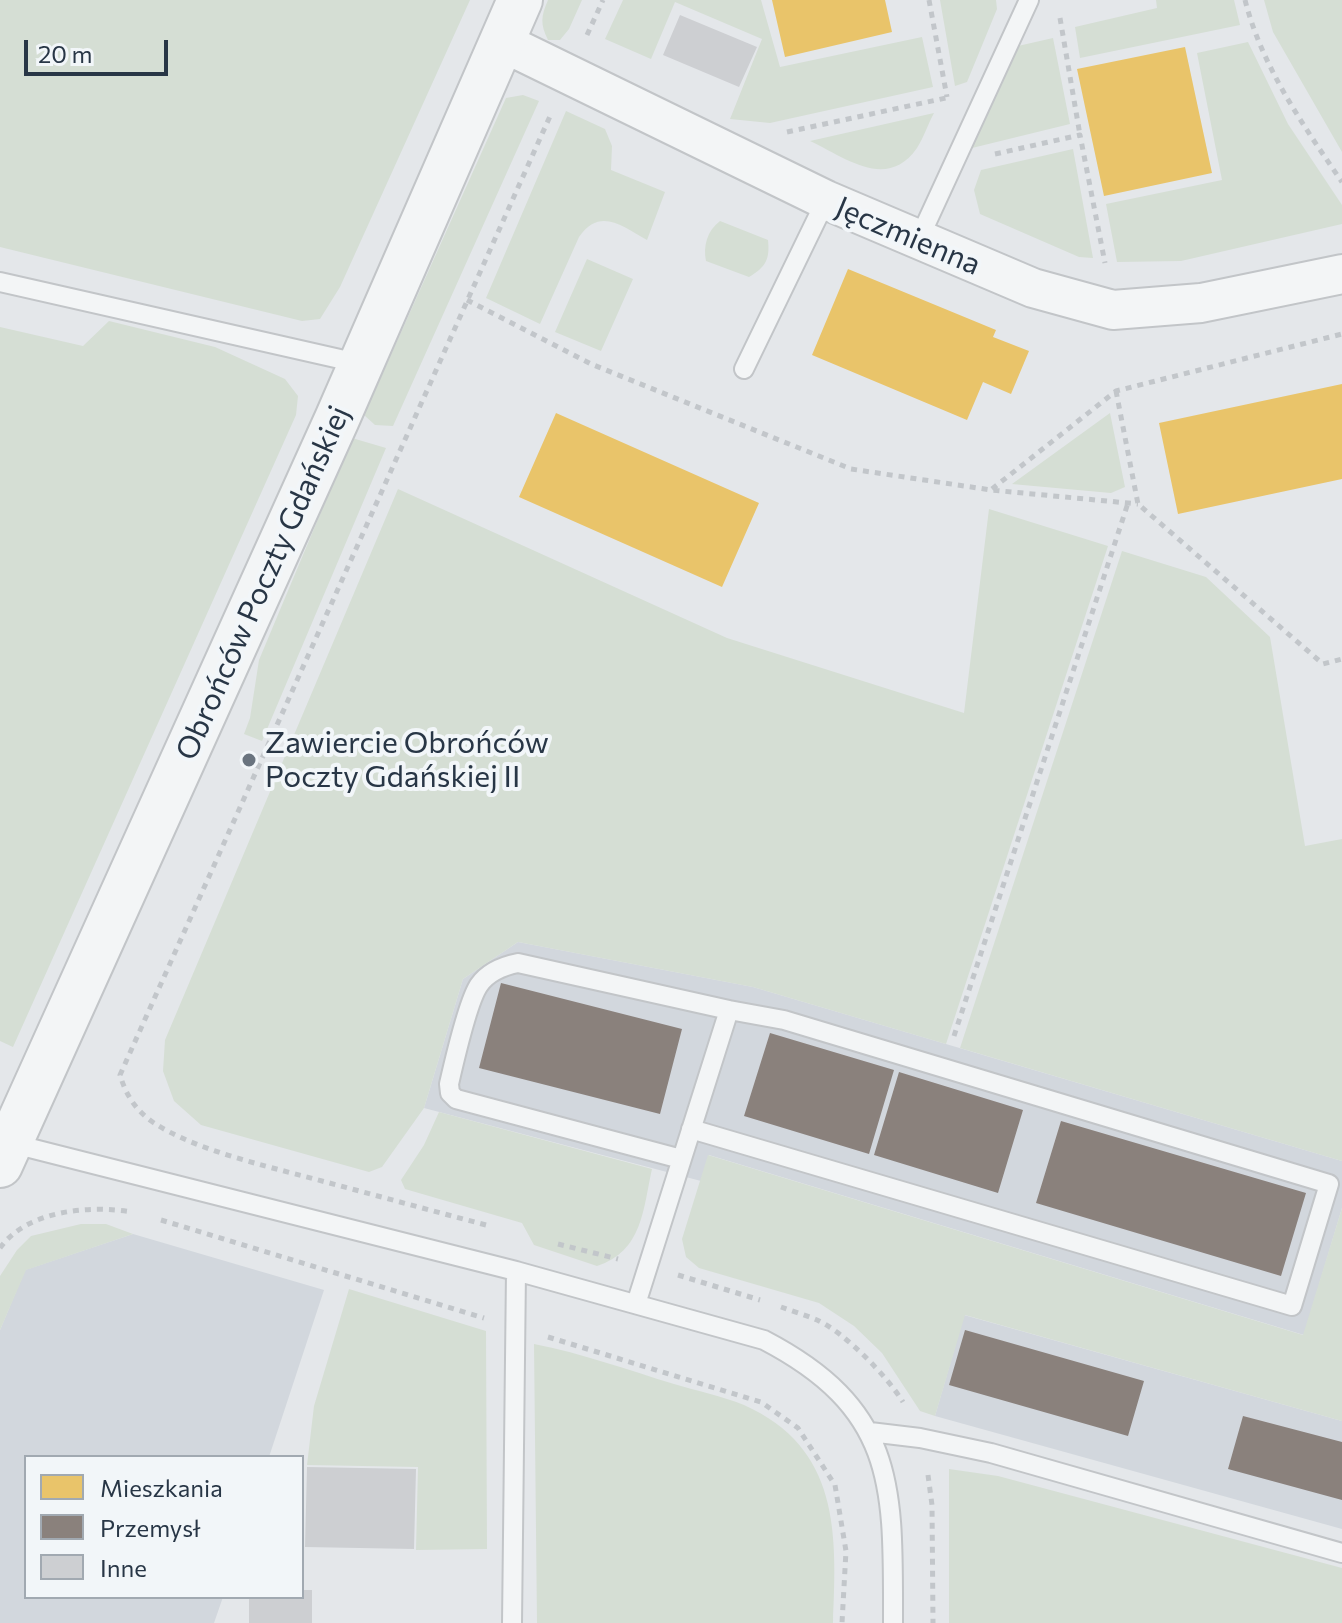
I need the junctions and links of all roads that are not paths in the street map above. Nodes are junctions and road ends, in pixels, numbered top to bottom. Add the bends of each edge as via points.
1 (520, 0) edge
2 (1029, 0) edge
3 (502, 42) junction
4 (826, 200) junction
5 (918, 241) junction
6 (1342, 274) edge
7 (0, 282) edge
8 (362, 364) junction
9 (744, 369) dead end
10 (729, 1010) junction
11 (691, 1129) junction
12 (5, 1154) edge
13 (681, 1159) junction
14 (516, 1271) junction
15 (636, 1304) junction
16 (870, 1432) junction
17 (1342, 1553) edge
18 (512, 1623) edge
19 (893, 1623) edge

1 - 3 street, Obrońców Poczty Gdańskiej
2 - 5 lane
3 - 4 street, Jęczmienna
3 - 8 street, Obrońców Poczty Gdańskiej
4 - 5 street, Jęczmienna
4 - 9 lane
5 - 6 street, Jęczmienna via 1033,288 1113,310 1201,303
7 - 8 lane
8 - 12 street, Obrońców Poczty Gdańskiej
10 - 11 lane
10 - 11 lane via 784,1020 1329,1184 1292,1306
10 - 13 lane via 518,963 489,975 475,993 449,1084 456,1099
11 - 13 lane
12 - 14 lane
13 - 15 lane
14 - 15 lane
14 - 18 lane
15 - 16 lane via 764,1340 795,1356 849,1404
16 - 17 lane via 991,1453
16 - 19 lane via 886,1475 893,1523

